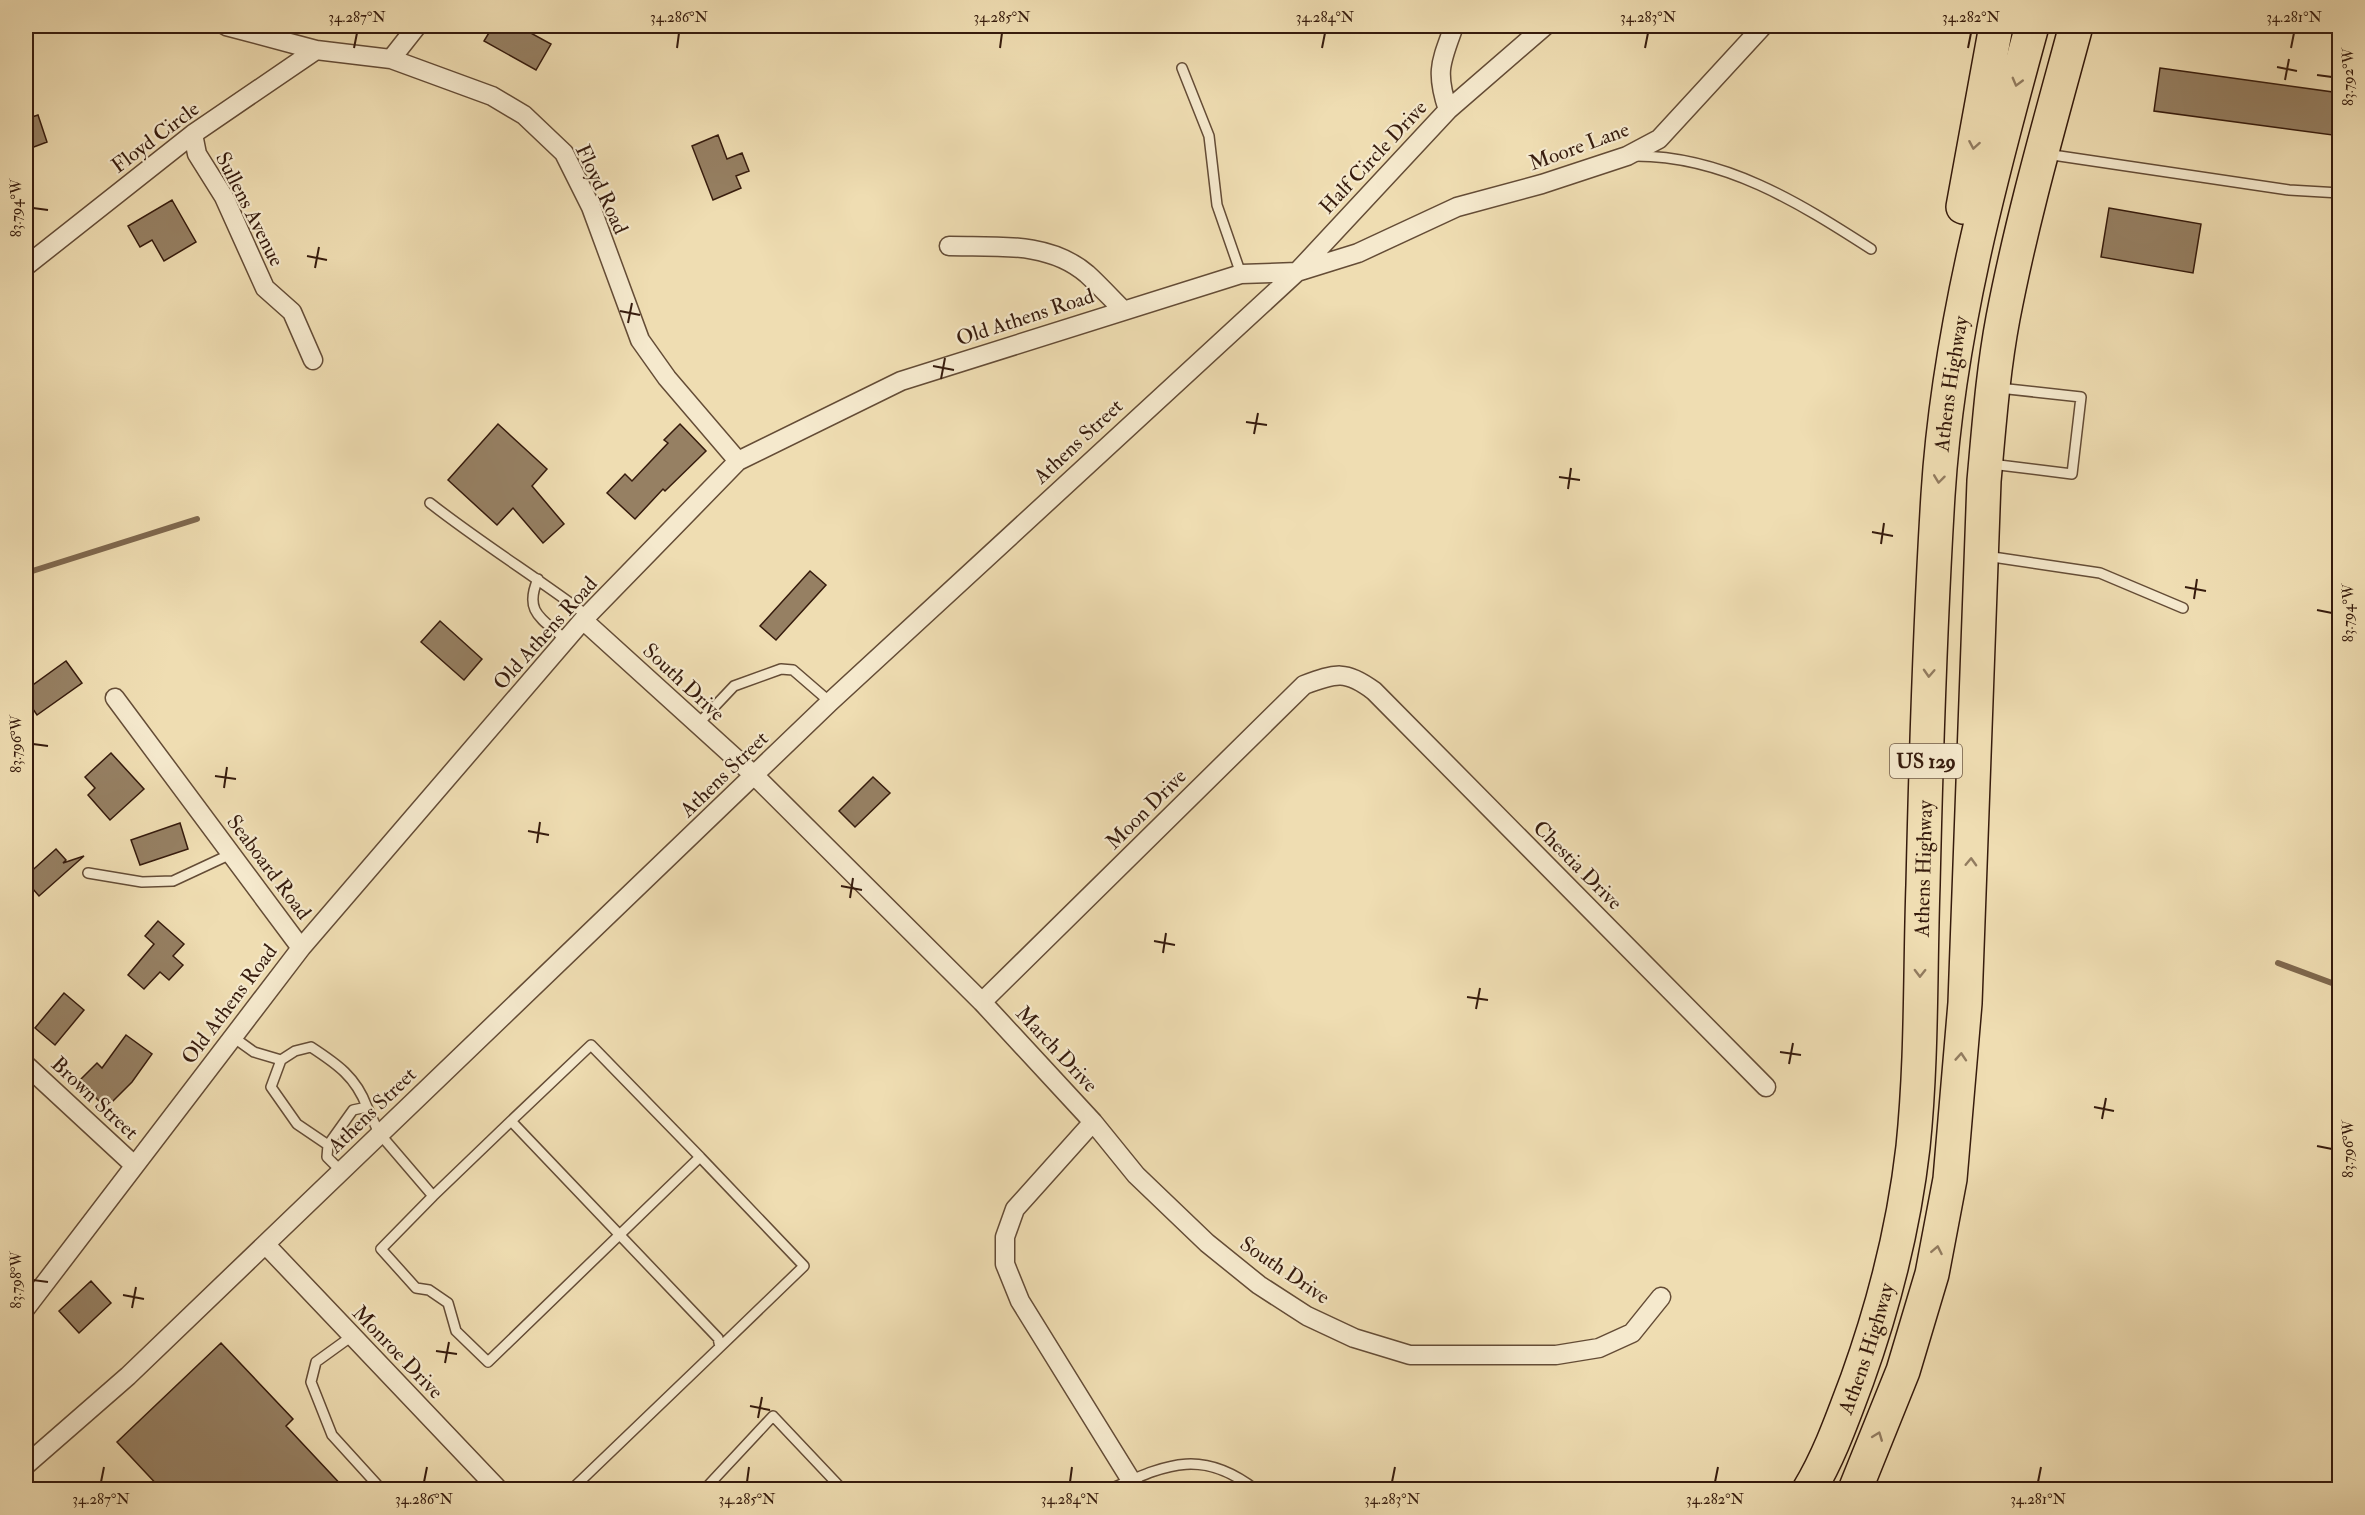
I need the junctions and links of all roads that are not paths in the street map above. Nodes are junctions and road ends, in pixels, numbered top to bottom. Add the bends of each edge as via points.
1 (226, 26) edge
2 (417, 26) edge
3 (1454, 26) edge
4 (1545, 26) edge
5 (1763, 26) edge
6 (1996, 26) edge
7 (2032, 26) edge
8 (2076, 26) edge
9 (316, 50) junction
10 (391, 59) junction
11 (1182, 68) dead end
12 (1448, 110) junction
13 (193, 134) junction
14 (2041, 154) junction
15 (1627, 156) junction
16 (2340, 193) edge
17 (1503, 195) joint
18 (949, 246) dead end
19 (1871, 249) dead end
20 (26, 266) edge
21 (1297, 272) junction
22 (1241, 274) junction
23 (1123, 310) junction
24 (313, 360) dead end
25 (1994, 387) junction
26 (1948, 400) junction
27 (738, 461) junction
28 (1986, 464) junction
29 (430, 502) dead end
30 (1981, 555) junction
31 (538, 579) junction
32 (2183, 608) dead end
33 (585, 618) junction
34 (566, 640) junction
35 (1355, 677) joint
36 (115, 698) dead end
37 (830, 702) junction
38 (698, 724) junction
39 (755, 776) junction
40 (231, 854) junction
41 (88, 873) dead end
42 (301, 948) junction
43 (982, 1002) junction
44 (232, 1037) junction
45 (280, 1060) junction
46 (26, 1065) edge
47 (1766, 1087) dead end
48 (367, 1107) junction
49 (511, 1121) junction
50 (1093, 1122) junction
51 (379, 1133) junction
52 (328, 1144) junction
53 (700, 1157) junction
54 (134, 1165) junction
55 (341, 1171) junction
56 (433, 1196) junction
57 (620, 1234) junction
58 (266, 1245) junction
59 (1661, 1297) dead end
60 (26, 1308) edge
61 (352, 1336) junction
62 (720, 1347) junction
63 (26, 1465) edge
64 (1134, 1485) edge
65 (497, 1489) edge
66 (382, 1490) edge
67 (571, 1490) edge
68 (705, 1490) edge
69 (843, 1490) edge
70 (1108, 1490) edge
71 (1256, 1490) edge
72 (1809, 1490) edge
73 (1855, 1490) edge

1 - 9 street, Floyd Road
2 - 10 street
3 - 12 street, Half Circle Drive via 1439,83
4 - 12 street
5 - 15 street, Moore Lane via 1659,139
6 -> 26 highway via 1943,322
7 -> 26 highway, Athens Highway / US 129 via 1975,251
8 - 14 highway, Athens Highway / US 129
9 - 10 street, Floyd Road
9 - 13 street, Floyd Circle
10 - 27 street, Floyd Road via 492,96 524,115 564,153 591,207 640,340
11 - 22 lane via 1209,136 1217,205
12 - 21 street, Half Circle Drive
13 - 20 street, Floyd Circle
13 - 24 street, Sullens Avenue via 197,154 224,198 265,288 292,312
14 - 16 lane via 2289,190
14 - 25 highway, Athens Highway / US 129 via 2005,309
15 - 17 street, Moore Lane
15 - 19 lane via 1682,159 1773,190
17 - 21 street, Athens Street via 1456,207 1358,253
18 - 23 street via 1031,248 1054,255 1085,273
21 - 22 street, Old Athens Road
21 - 37 street, Athens Street
22 - 23 street, Old Athens Road
23 - 27 street, Old Athens Road via 900,381
25 - 28 highway, Athens Highway / US 129
25 - 28 lane via 2080,397 2072,474
26 -> 72 highway, Athens Highway / US 129 via 1938,490 1927,698 1913,1147 1888,1282 1868,1349 1843,1418
27 - 33 street, Old Athens Road
28 - 30 highway, Athens Highway / US 129
29 - 31 lane
30 - 32 lane via 2100,573
73 -> 30 highway, Athens Highway / US 129 via 1903,1371 1932,1274 1950,1179 1965,1003
31 - 33 lane
31 - 34 lane via 531,595 533,611
33 - 34 street, Old Athens Road
33 - 38 street, South Drive
34 - 42 street, Old Athens Road
35 - 43 street, Moon Drive via 1327,676 1304,686
35 - 47 street, Chestia Drive via 1374,691
36 - 40 street, Seaboard Road
37 - 38 lane via 793,670 781,669 734,686
37 - 39 street, Athens Street
38 - 39 street, South Drive
39 - 43 street, March Drive
39 - 51 street, Athens Street
40 - 41 lane via 172,881 142,882
40 - 42 street, Seaboard Road
42 - 44 street, Old Athens Road
43 - 50 street, March Drive
44 - 45 lane via 254,1052
44 - 54 street, Old Athens Road
45 - 48 lane via 312,1047 344,1069 360,1089
45 - 52 lane via 271,1087 297,1124
46 - 54 street, Brown Street
48 - 51 lane
48 - 52 lane via 353,1110
49 - 53 lane via 591,1045
49 - 56 lane
49 - 57 lane
50 - 59 street, South Drive via 1136,1175 1207,1243 1259,1285 1307,1316 1354,1338 1410,1355 1556,1355 1599,1348 1632,1333
50 - 64 street, March Drive via 1015,1209 1005,1237 1005,1264 1020,1301
51 - 55 street, Athens Street
51 - 56 lane
52 - 55 lane via 327,1157
53 - 57 lane
53 - 62 lane via 804,1266
54 - 60 street, Old Athens Road
55 - 58 street, Athens Street
56 - 57 lane via 381,1250 416,1288 429,1290 448,1303 456,1331 488,1362
57 - 62 lane via 718,1338
58 - 61 street, Monroe Drive
58 - 63 street, Athens Street via 128,1376
61 - 65 street, Monroe Drive
61 - 66 lane via 316,1362 311,1382 332,1435
62 - 67 lane
64 - 70 lane
64 - 71 lane via 1163,1467 1189,1463 1212,1465 1241,1478
68 - 69 lane via 773,1416

